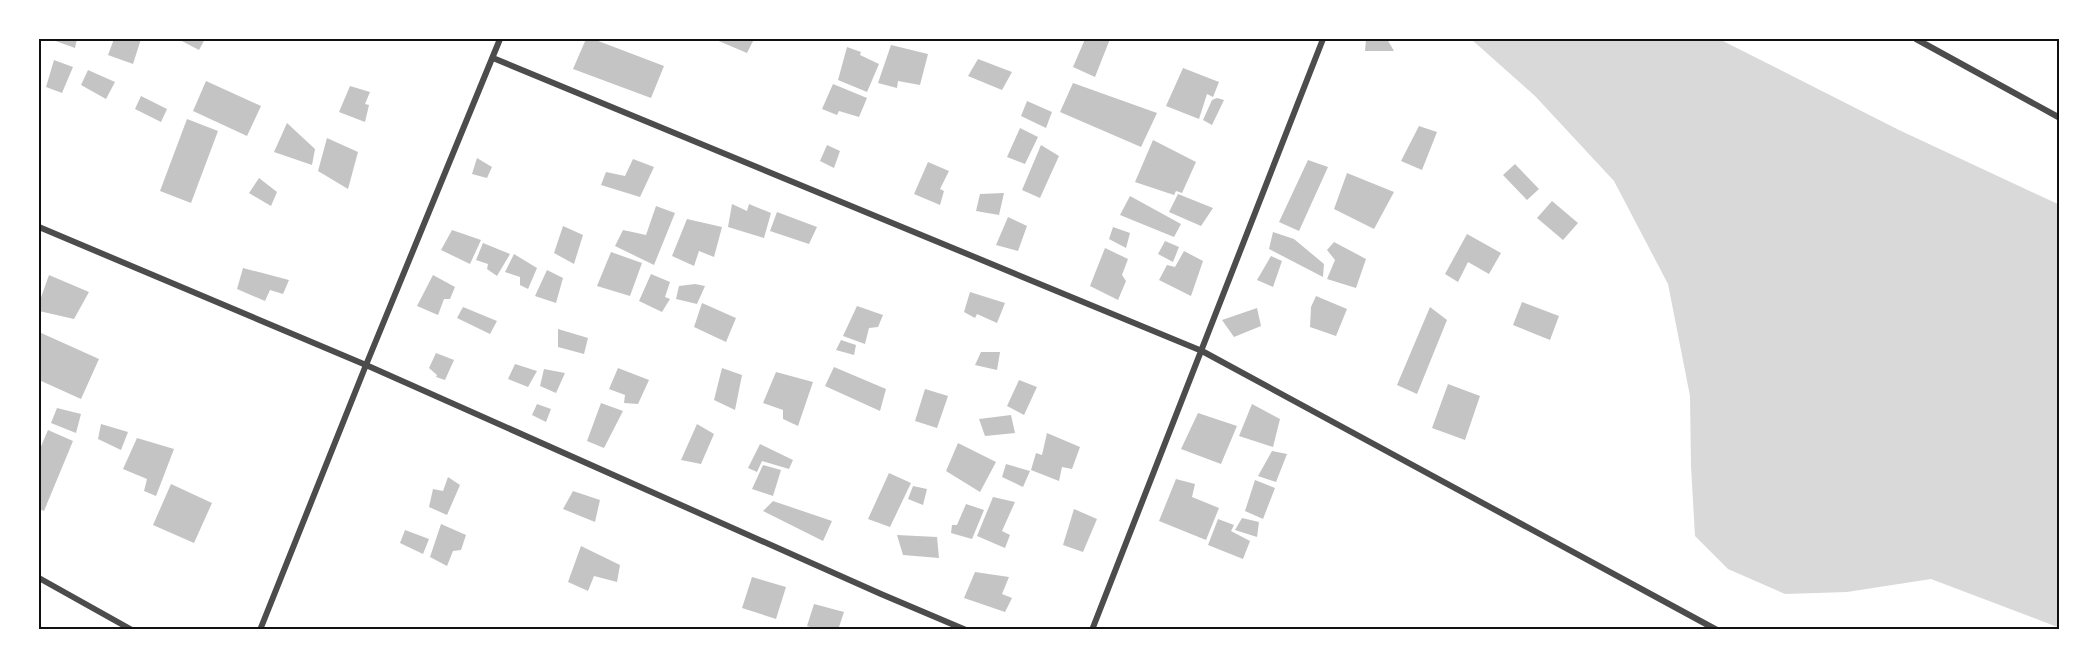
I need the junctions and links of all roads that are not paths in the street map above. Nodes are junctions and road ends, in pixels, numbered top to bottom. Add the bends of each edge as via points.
1 (500, 39) edge
2 (1323, 39) edge
3 (1916, 39) edge
4 (493, 58) junction
5 (2060, 118) edge
6 (39, 227) edge
7 (1202, 351) junction
8 (366, 365) junction
9 (39, 578) edge
10 (132, 630) edge
11 (260, 630) edge
12 (966, 630) edge
13 (1092, 630) edge
14 (1717, 630) edge

1 - 4 street
2 - 7 street
3 - 5 street
4 - 7 street
4 - 8 street
6 - 8 street
7 - 13 street
7 - 14 street
8 - 11 street
8 - 12 street
9 - 10 street

